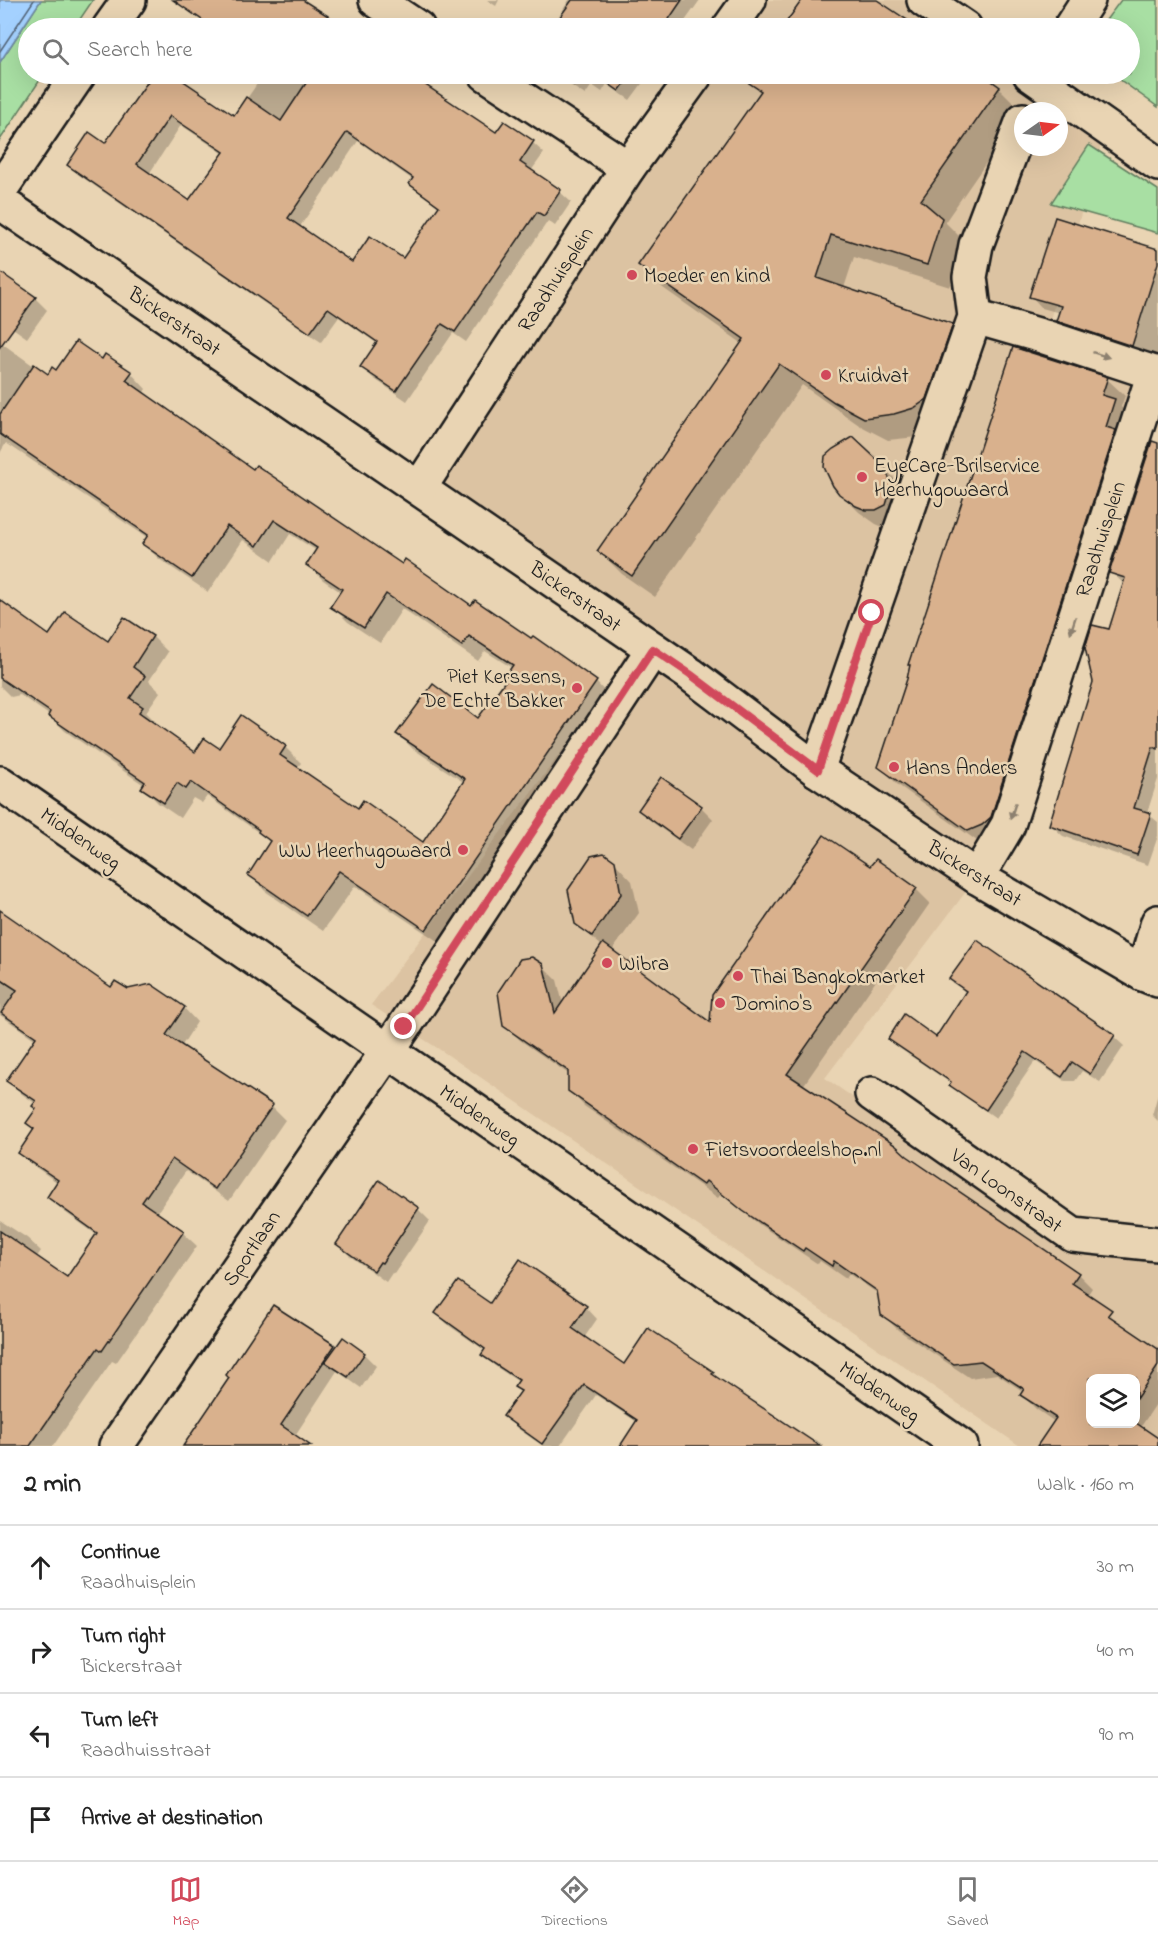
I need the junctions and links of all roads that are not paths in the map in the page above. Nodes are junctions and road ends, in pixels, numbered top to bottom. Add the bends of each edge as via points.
1 (129, 0) edge
2 (375, 0) edge
3 (749, 0) edge
4 (924, 0) edge
5 (1088, 0) edge
6 (117, 18) edge
7 (403, 18) edge
8 (736, 18) edge
9 (950, 18) edge
10 (1076, 18) edge
11 (72, 84) edge
12 (501, 84) edge
13 (689, 84) edge
14 (1034, 84) edge
15 (1049, 84) edge
16 (1029, 102) edge
17 (1014, 144) edge
18 (1158, 164) edge
19 (628, 168) junction
20 (0, 190) edge
21 (0, 202) edge
22 (975, 317) junction
23 (420, 488) junction
24 (653, 649) junction
25 (818, 770) junction
26 (0, 783) edge
27 (978, 877) junction
28 (1158, 922) edge
29 (1150, 977) edge
30 (387, 1051) junction
31 (872, 1094) dead end
32 (1158, 1244) edge
33 (116, 1446) edge
34 (961, 1446) edge

1 - 6 street
2 - 7 street
3 - 8 street
4 - 9 street
5 - 10 street
11 - 20 street
12 - 19 street
13 - 19 street, Raadhuisplein
14 - 16 street
15 - 18 street
17 - 22 street via 976,245 970,277
19 - 23 street, Raadhuisplein
21 - 23 street, Bickerstraat
22 - 25 street
22 -> 27 street, Raadhuisplein via 1154,373 1008,825
23 - 24 street, Bickerstraat
24 - 25 street, Bickerstraat
24 - 30 street, Sportlaan
25 - 27 street, Bickerstraat
26 - 30 street, Middenweg
27 - 29 street, Bickerstraat
28 - 29 street
30 - 33 street, Sportlaan
30 - 34 street, Middenweg
31 - 32 street, Van Loonstraat via 1073,1235

